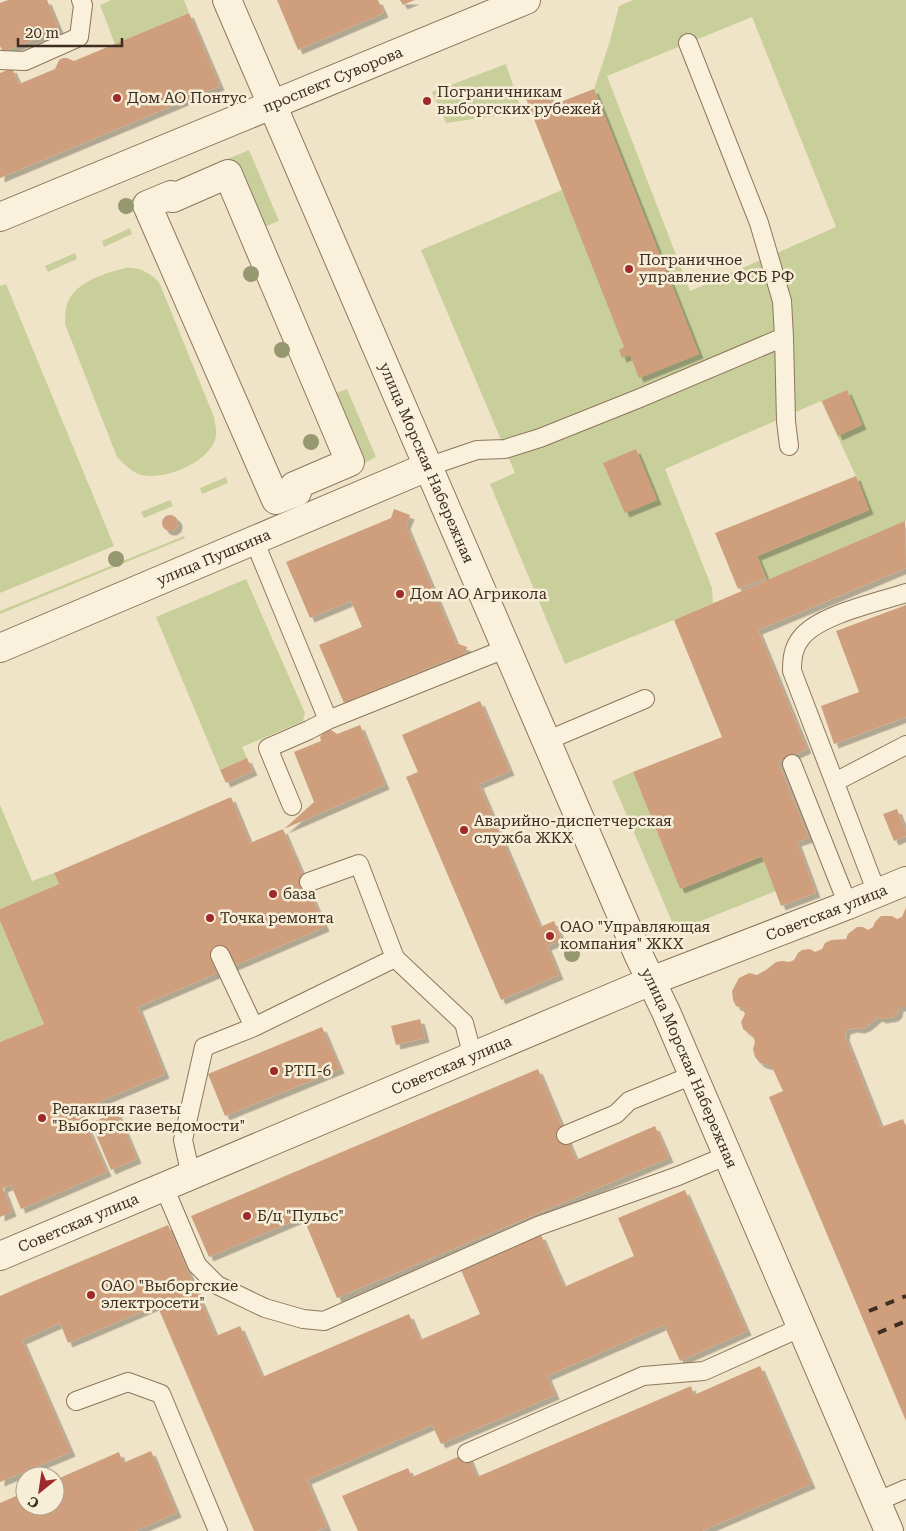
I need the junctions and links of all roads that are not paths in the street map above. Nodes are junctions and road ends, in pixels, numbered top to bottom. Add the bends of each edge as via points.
1 (227, 0) edge
2 (526, 0) edge
3 (85, 2) edge
4 (688, 43) dead end
5 (0, 60) edge
6 (271, 104) junction
7 (0, 217) edge
8 (784, 337) junction
9 (789, 446) dead end
10 (427, 467) junction
11 (276, 500) joint
12 (254, 540) junction
13 (906, 593) edge
14 (0, 648) edge
15 (505, 648) junction
16 (645, 699) dead end
17 (328, 720) junction
18 (546, 741) junction
19 (906, 745) edge
20 (792, 764) dead end
21 (834, 782) junction
22 (292, 806) dead end
23 (906, 881) edge
24 (309, 882) dead end
25 (877, 893) junction
26 (848, 906) junction
27 (220, 955) dead end
28 (395, 958) junction
29 (651, 981) junction
30 (254, 1027) junction
31 (473, 1057) junction
32 (693, 1075) junction
33 (566, 1136) dead end
34 (728, 1155) junction
35 (191, 1176) junction
36 (164, 1187) junction
37 (0, 1256) edge
38 (802, 1327) junction
39 (76, 1401) dead end
40 (467, 1453) dead end
41 (906, 1489) edge
42 (876, 1502) junction
43 (218, 1531) edge
44 (889, 1531) edge

1 - 6 street, улица Морская Набережная
2 - 6 street, проспект Суворова
3 - 5 lane via 79,37 25,61
4 - 8 lane via 759,223 782,301
6 - 7 street, проспект Суворова
6 - 10 street, улица Морская Набережная
8 - 9 lane
8 - 10 lane via 540,438 506,449 477,450
10 - 12 street, улица Пушкина
10 - 15 street, улица Морская Набережная
11 - 11 street via 147,206 228,174 350,462 294,486 297,492
12 - 14 street, улица Пушкина
12 - 17 lane
13 - 21 lane via 823,620 801,638 793,654 792,671
15 - 17 lane
15 - 18 street, улица Морская Набережная
16 - 18 lane
17 - 22 lane via 268,748
18 - 29 street, улица Морская Набережная
19 - 21 lane
20 - 26 lane
21 - 25 lane
23 - 25 street, Советская улица
24 - 28 lane via 359,864
25 - 26 street, Советская улица
26 - 29 street, Советская улица
27 - 30 lane
28 - 30 lane
28 - 31 lane via 464,1023
29 - 31 street, Советская улица
29 - 32 street, улица Морская Набережная
30 - 35 lane via 204,1047 183,1140
31 - 35 street, Советская улица
32 - 33 lane via 629,1101 616,1114
32 - 34 street, улица Морская Набережная
34 - 36 lane via 538,1226 324,1321 265,1308 217,1285 197,1265
34 - 38 street, улица Морская Набережная
35 - 36 street, Советская улица
36 - 37 street, Советская улица
38 - 40 lane via 704,1371 643,1376
38 - 42 street, улица Морская Набережная
39 - 43 lane via 128,1382 161,1394
41 - 42 lane
42 - 44 street, улица Морская Набережная

